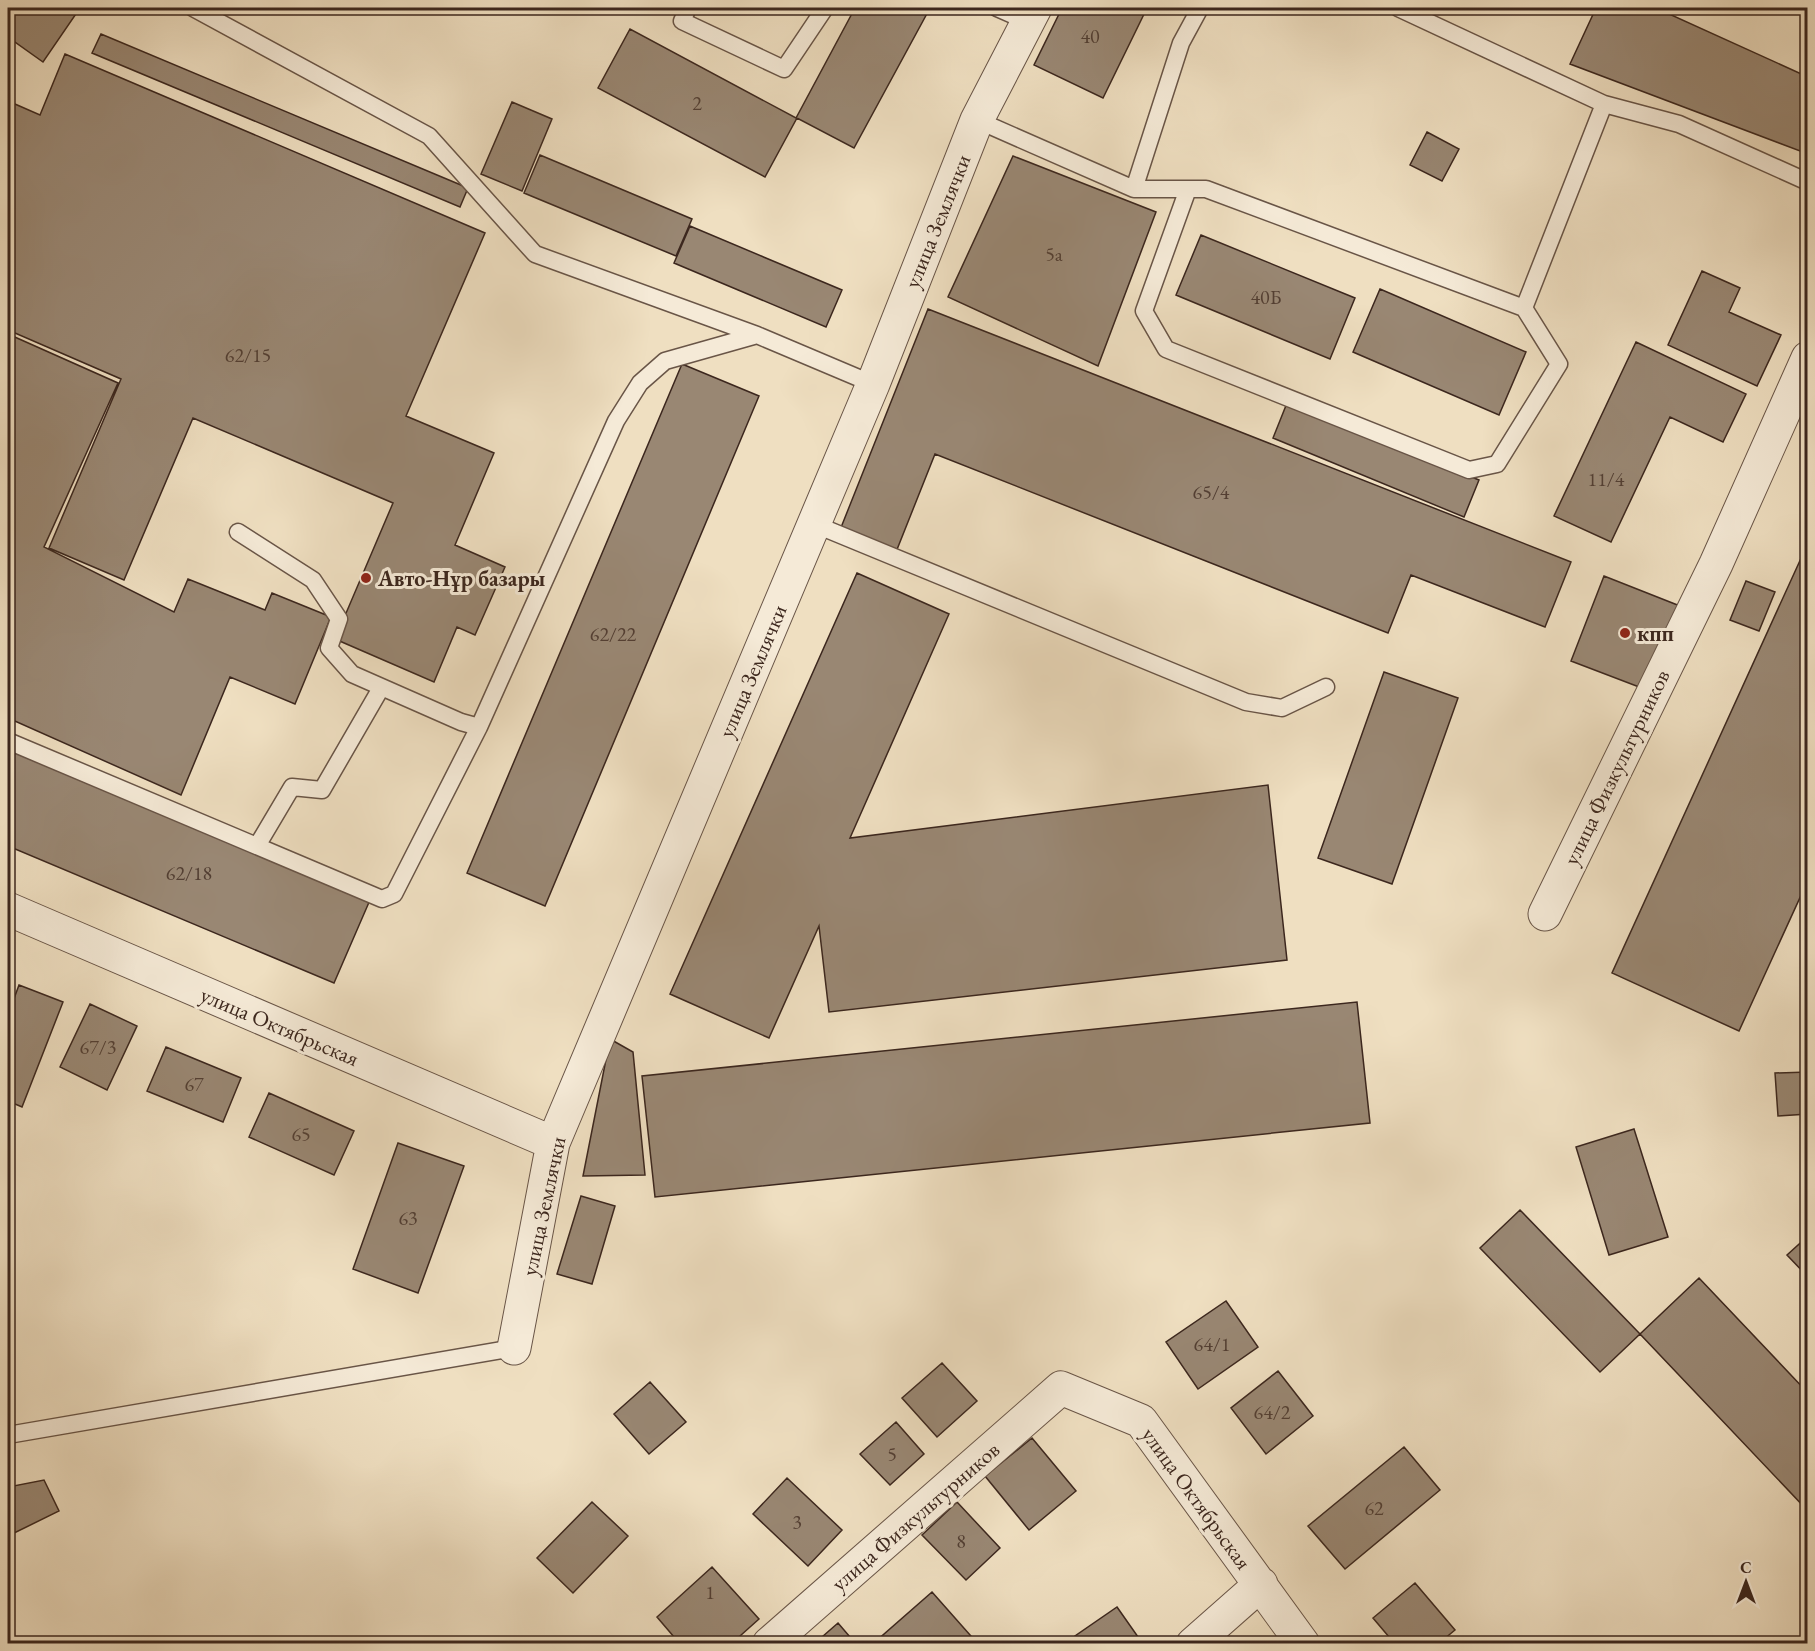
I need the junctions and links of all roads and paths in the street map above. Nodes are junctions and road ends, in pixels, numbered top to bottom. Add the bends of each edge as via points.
1 (193, 8) edge
2 (688, 8) edge
3 (825, 8) edge
4 (997, 8) edge
5 (1200, 8) edge
6 (1398, 8) edge
7 (1032, 15) edge
8 (1604, 104) junction
9 (977, 120) junction
10 (1808, 183) edge
11 (1134, 189) junction
12 (1188, 189) junction
13 (1524, 308) junction
14 (757, 335) junction
15 (1808, 358) edge
16 (873, 384) junction
17 (814, 524) junction
18 (238, 532) dead end
19 (1326, 687) dead end
20 (381, 688) junction
21 (479, 727) junction
22 (8, 741) edge
23 (257, 846) junction
24 (8, 909) edge
25 (1545, 914) dead end
26 (553, 1143) junction
27 (514, 1348) joint
28 (1061, 1389) joint
29 (8, 1435) edge
30 (1261, 1584) junction
31 (769, 1644) edge
32 (1193, 1644) edge
33 (1303, 1644) edge

1 - 14 lane via 429,136 535,254
2 - 3 lane via 682,21 784,69
4 - 7 lane
5 - 11 lane via 1181,43
6 - 8 lane
7 - 9 street, улица Землячки
8 - 10 lane via 1679,124
8 - 13 lane
9 - 11 lane
9 - 16 street, улица Землячки
11 - 12 lane
12 - 13 lane via 1206,189
12 - 13 lane via 1144,311 1166,349 1469,470 1497,464 1559,363
14 - 16 lane
14 - 21 lane via 665,361 640,383 616,421
15 - 25 street, улица Физкультурников via 1716,564
16 - 17 street, улица Землячки
17 - 19 lane via 1246,702 1282,708
17 - 26 street, улица Землячки
18 - 20 lane via 313,580 339,619 329,648 352,674
20 - 21 lane
20 - 23 lane via 322,790 292,786
21 - 23 lane via 394,894 382,899
22 - 23 lane
24 - 26 street, улица Октябрьская
26 - 27 street, улица Землячки
27 - 29 lane
28 - 30 street, улица Октябрьская via 1141,1421
28 - 31 street, улица Физкультурников
30 - 32 street
30 - 33 street, улица Октябрьская

